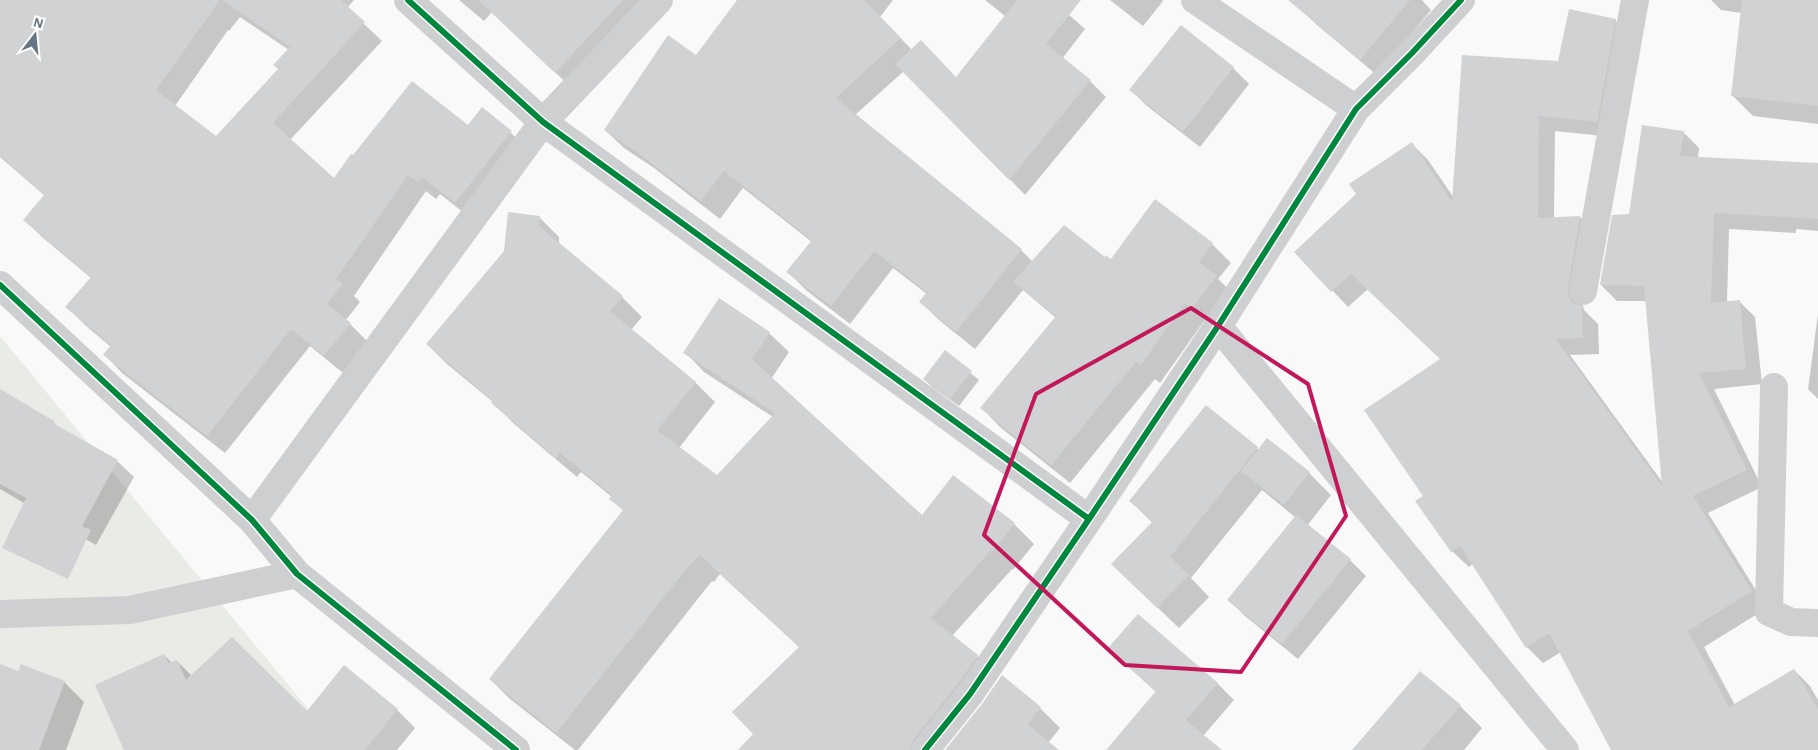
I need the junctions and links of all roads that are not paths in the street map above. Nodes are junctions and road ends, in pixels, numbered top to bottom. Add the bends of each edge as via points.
1 (408, 0) edge
2 (659, 0) edge
3 (1195, 0) edge
4 (1461, 0) edge
5 (1635, 0) edge
6 (1356, 109) junction
7 (543, 122) junction
8 (0, 285) edge
9 (1583, 291) dead end
10 (1218, 326) junction
11 (1774, 387) dead end
12 (1089, 519) junction
13 (252, 520) junction
14 (297, 574) junction
15 (0, 614) edge
16 (1818, 622) edge
17 (516, 750) edge
18 (925, 750) edge
19 (1565, 750) edge

1 - 7 street
2 - 7 street
3 - 6 street
4 - 6 street
5 - 9 street
6 - 10 street
7 - 12 street
7 - 13 street
8 - 13 street
10 - 12 street
10 - 19 street
11 - 16 street via 1769,612 1791,622
12 - 18 street via 970,694
13 - 14 street
14 - 15 street via 130,610
14 - 17 street

